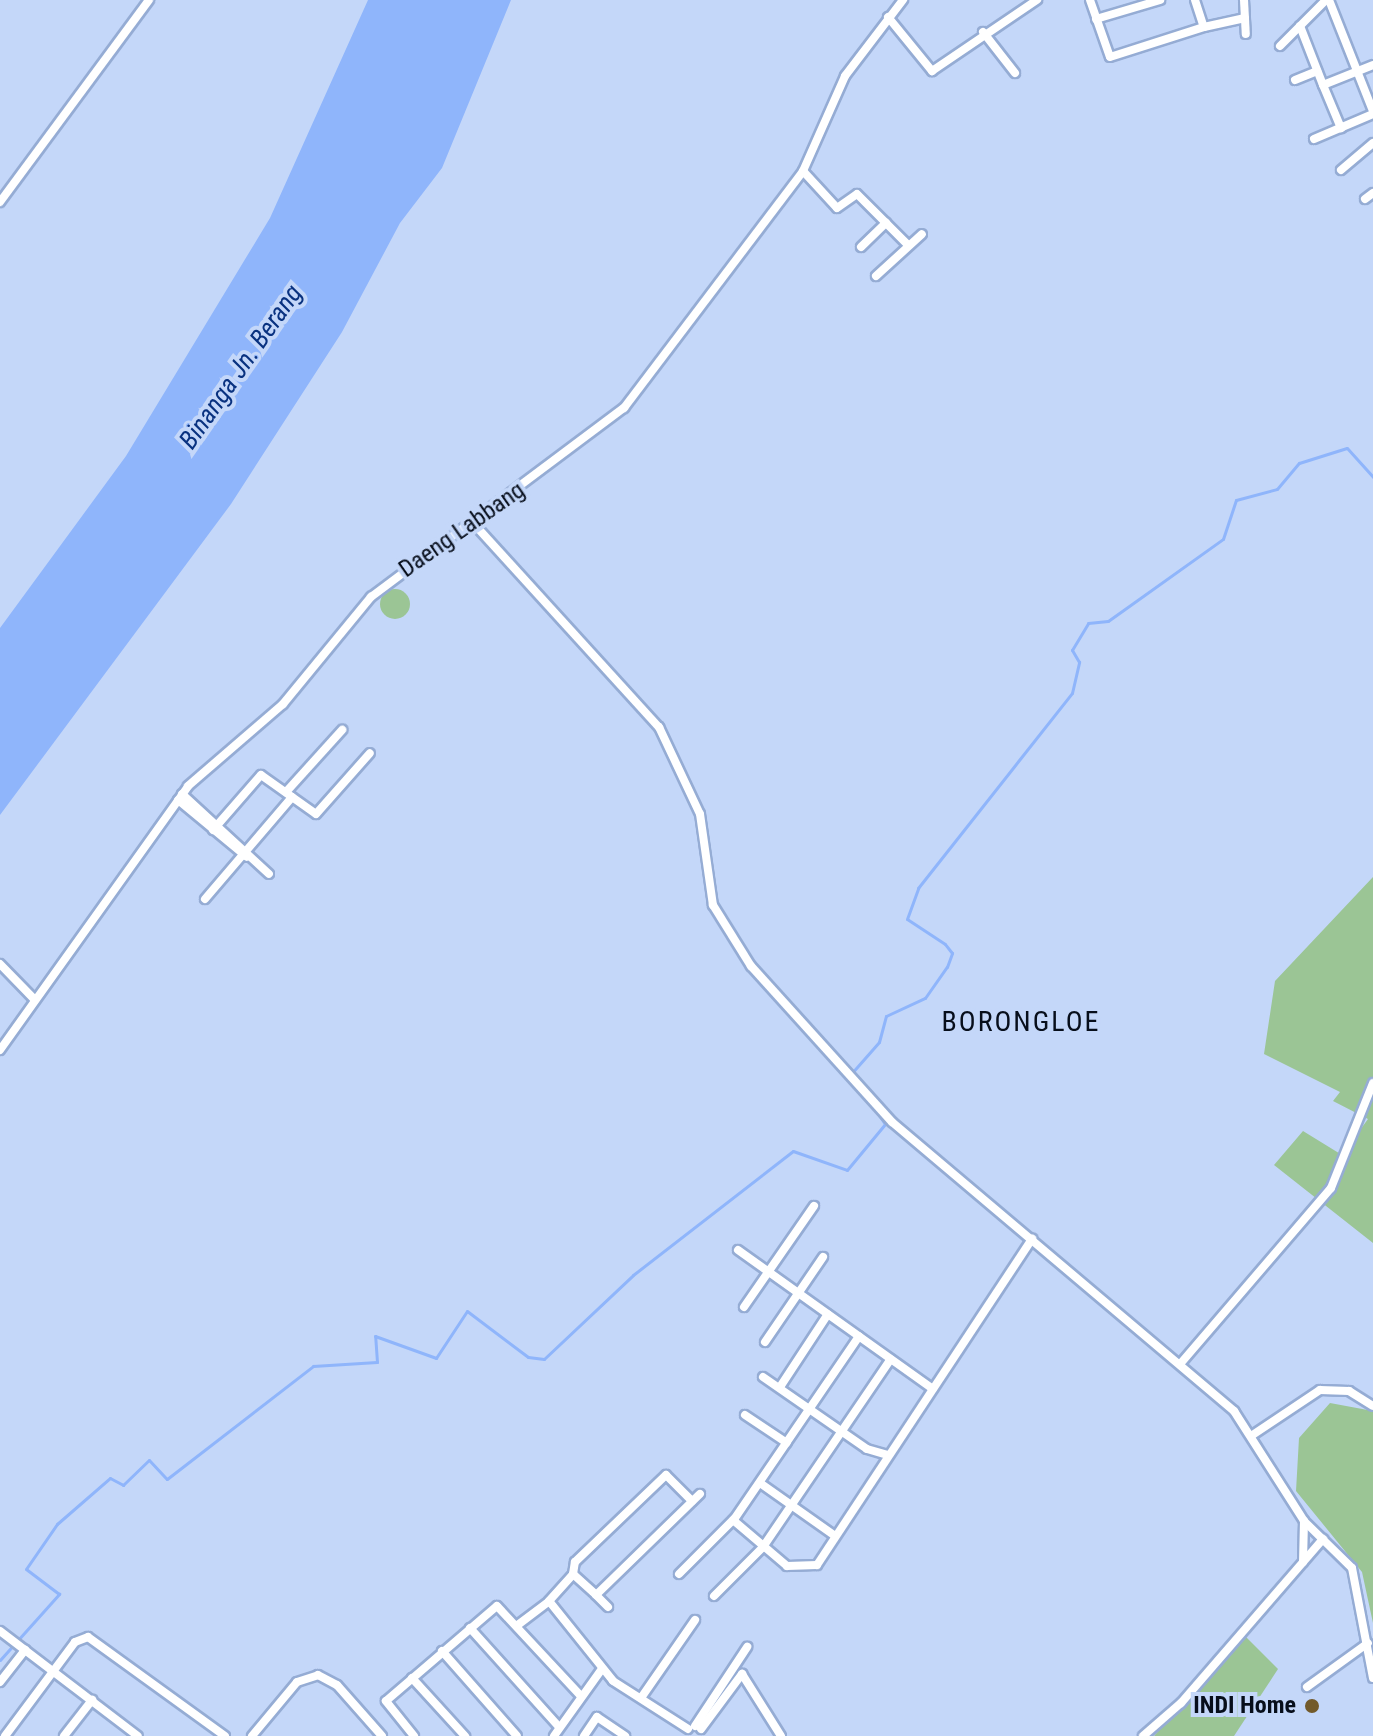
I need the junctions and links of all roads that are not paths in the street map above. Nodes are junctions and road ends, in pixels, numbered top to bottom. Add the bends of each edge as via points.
1 (149, 0) edge
2 (903, 0) edge
3 (1037, 0) edge
4 (1090, 0) edge
5 (1160, 0) edge
6 (1195, 0) edge
7 (1244, 0) edge
8 (1327, 0) edge
9 (1014, 4) edge
10 (888, 17) junction
11 (1245, 18) junction
12 (1096, 19) junction
13 (1300, 26) junction
14 (1204, 27) junction
15 (983, 32) junction
16 (1246, 34) dead end
17 (1280, 46) dead end
18 (1373, 65) edge
19 (1317, 71) junction
20 (1358, 71) junction
21 (1015, 73) dead end
22 (1295, 80) dead end
23 (1323, 85) junction
24 (1373, 113) edge
25 (1341, 128) junction
26 (1314, 139) dead end
27 (1373, 143) edge
28 (1341, 170) dead end
29 (803, 171) junction
30 (0, 202) edge
31 (886, 223) junction
32 (922, 234) dead end
33 (908, 245) junction
34 (861, 247) dead end
35 (876, 276) dead end
36 (474, 524) junction
37 (342, 730) dead end
38 (370, 753) dead end
39 (289, 794) junction
40 (180, 797) junction
41 (216, 828) junction
42 (247, 855) junction
43 (269, 874) dead end
44 (205, 899) dead end
45 (0, 964) edge
46 (34, 999) junction
47 (0, 1050) edge
48 (1373, 1083) edge
49 (814, 1206) dead end
50 (1032, 1239) junction
51 (738, 1250) dead end
52 (823, 1257) dead end
53 (768, 1272) junction
54 (798, 1293) junction
55 (744, 1307) dead end
56 (828, 1314) junction
57 (859, 1336) junction
58 (765, 1342) dead end
59 (891, 1359) junction
60 (1181, 1363) junction
61 (763, 1377) dead end
62 (780, 1387) junction
63 (933, 1389) junction
64 (1373, 1406) edge
65 (810, 1409) junction
66 (745, 1415) dead end
67 (841, 1431) junction
68 (1251, 1436) junction
69 (787, 1443) junction
70 (888, 1455) junction
71 (760, 1483) junction
72 (700, 1494) dead end
73 (692, 1501) junction
74 (791, 1506) junction
75 (733, 1520) junction
76 (1304, 1521) junction
77 (835, 1536) junction
78 (1323, 1539) junction
79 (763, 1547) junction
80 (1303, 1562) junction
81 (573, 1574) junction
82 (679, 1574) dead end
83 (596, 1595) junction
84 (714, 1596) dead end
85 (549, 1601) junction
86 (608, 1607) dead end
87 (695, 1620) dead end
88 (519, 1624) junction
89 (470, 1628) junction
90 (0, 1631) edge
91 (1368, 1643) junction
92 (747, 1647) dead end
93 (25, 1650) junction
94 (442, 1651) junction
95 (601, 1670) junction
96 (54, 1671) junction
97 (412, 1678) junction
98 (1373, 1678) edge
99 (0, 1681) edge
100 (1307, 1687) dead end
101 (581, 1696) junction
102 (641, 1698) junction
103 (92, 1700) junction
104 (695, 1731) edge
105 (557, 1732) edge
106 (69, 1734) edge
107 (223, 1735) edge
108 (5, 1736) edge
109 (138, 1736) edge
110 (252, 1736) edge
111 (382, 1736) edge
112 (414, 1736) edge
113 (465, 1736) edge
114 (517, 1736) edge
115 (584, 1736) edge
116 (625, 1736) edge
117 (781, 1736) edge
118 (1143, 1736) edge

1 - 30 street
2 - 10 street, Daeng Labbang
3 - 9 street
4 - 12 street
5 - 12 street
6 - 14 street
7 - 11 street
8 - 13 street
8 - 20 street
9 - 15 street
10 - 15 street via 932,71
10 - 29 street, Daeng Labbang via 830,102
11 - 14 street
11 - 16 street
12 - 14 street via 1110,57
13 - 17 street
13 - 19 street
15 - 21 street
18 - 20 street
19 - 22 street
19 - 23 street
20 - 23 street
20 - 24 street
23 - 25 street
24 - 25 street
25 - 26 street
27 - 28 street
29 - 31 street via 837,208 857,194
29 - 36 street, Daeng Labbang via 624,408
31 - 33 street
31 - 34 street
32 - 33 street
33 - 35 street
36 - 40 street, Daeng Labbang via 371,597 286,700
36 - 50 street via 659,727 700,814 712,899 736,948 892,1122
37 - 39 street
38 - 39 street via 316,814
39 - 41 street via 261,775
39 - 42 street
40 - 41 street
40 - 46 street, Daeng Labbang
41 - 42 street
42 - 43 street
42 - 44 street
45 - 46 street
46 - 47 street, Daeng Labbang
48 - 60 street via 1331,1188
49 - 53 street
50 - 60 street
50 - 63 street
51 - 53 street
52 - 54 street
53 - 54 street
53 - 55 street
54 - 56 street
54 - 58 street
56 - 57 street
56 - 62 street
57 - 59 street
57 - 65 street
59 - 63 street
59 - 67 street
60 - 68 street via 1220,1395
61 - 62 street
62 - 65 street
63 - 70 street
64 - 68 street via 1349,1391 1320,1390
65 - 67 street
65 - 69 street
66 - 69 street
67 - 70 street
67 - 74 street
68 - 76 street
69 - 71 street
70 - 77 street
71 - 74 street
71 - 75 street
72 - 73 street
73 - 81 street via 666,1475 575,1562
73 - 83 street
74 - 77 street
74 - 79 street
75 - 79 street
75 - 82 street
76 - 78 street
76 - 80 street
77 - 79 street via 817,1565 804,1571
78 - 80 street
78 - 91 street via 1355,1576
79 - 84 street
80 - 118 street via 1181,1703
81 - 83 street
81 - 85 street
83 - 86 street
85 - 88 street
85 - 95 street
87 - 102 street
88 - 89 street via 497,1606
88 - 101 street
89 - 94 street
89 - 105 street
90 - 93 street
91 - 98 street
91 - 100 street
92 - 104 street
93 - 96 street
93 - 99 street
94 - 97 street
94 - 114 street
95 - 101 street
95 - 102 street
96 - 103 street
96 - 107 street via 88,1637
96 - 108 street
97 - 112 street via 385,1703
97 - 113 street
101 - 105 street
102 - 104 street
103 - 106 street
103 - 109 street
104 - 117 street via 742,1674
110 - 111 street via 297,1682 318,1675 337,1685
115 - 116 street via 597,1717

